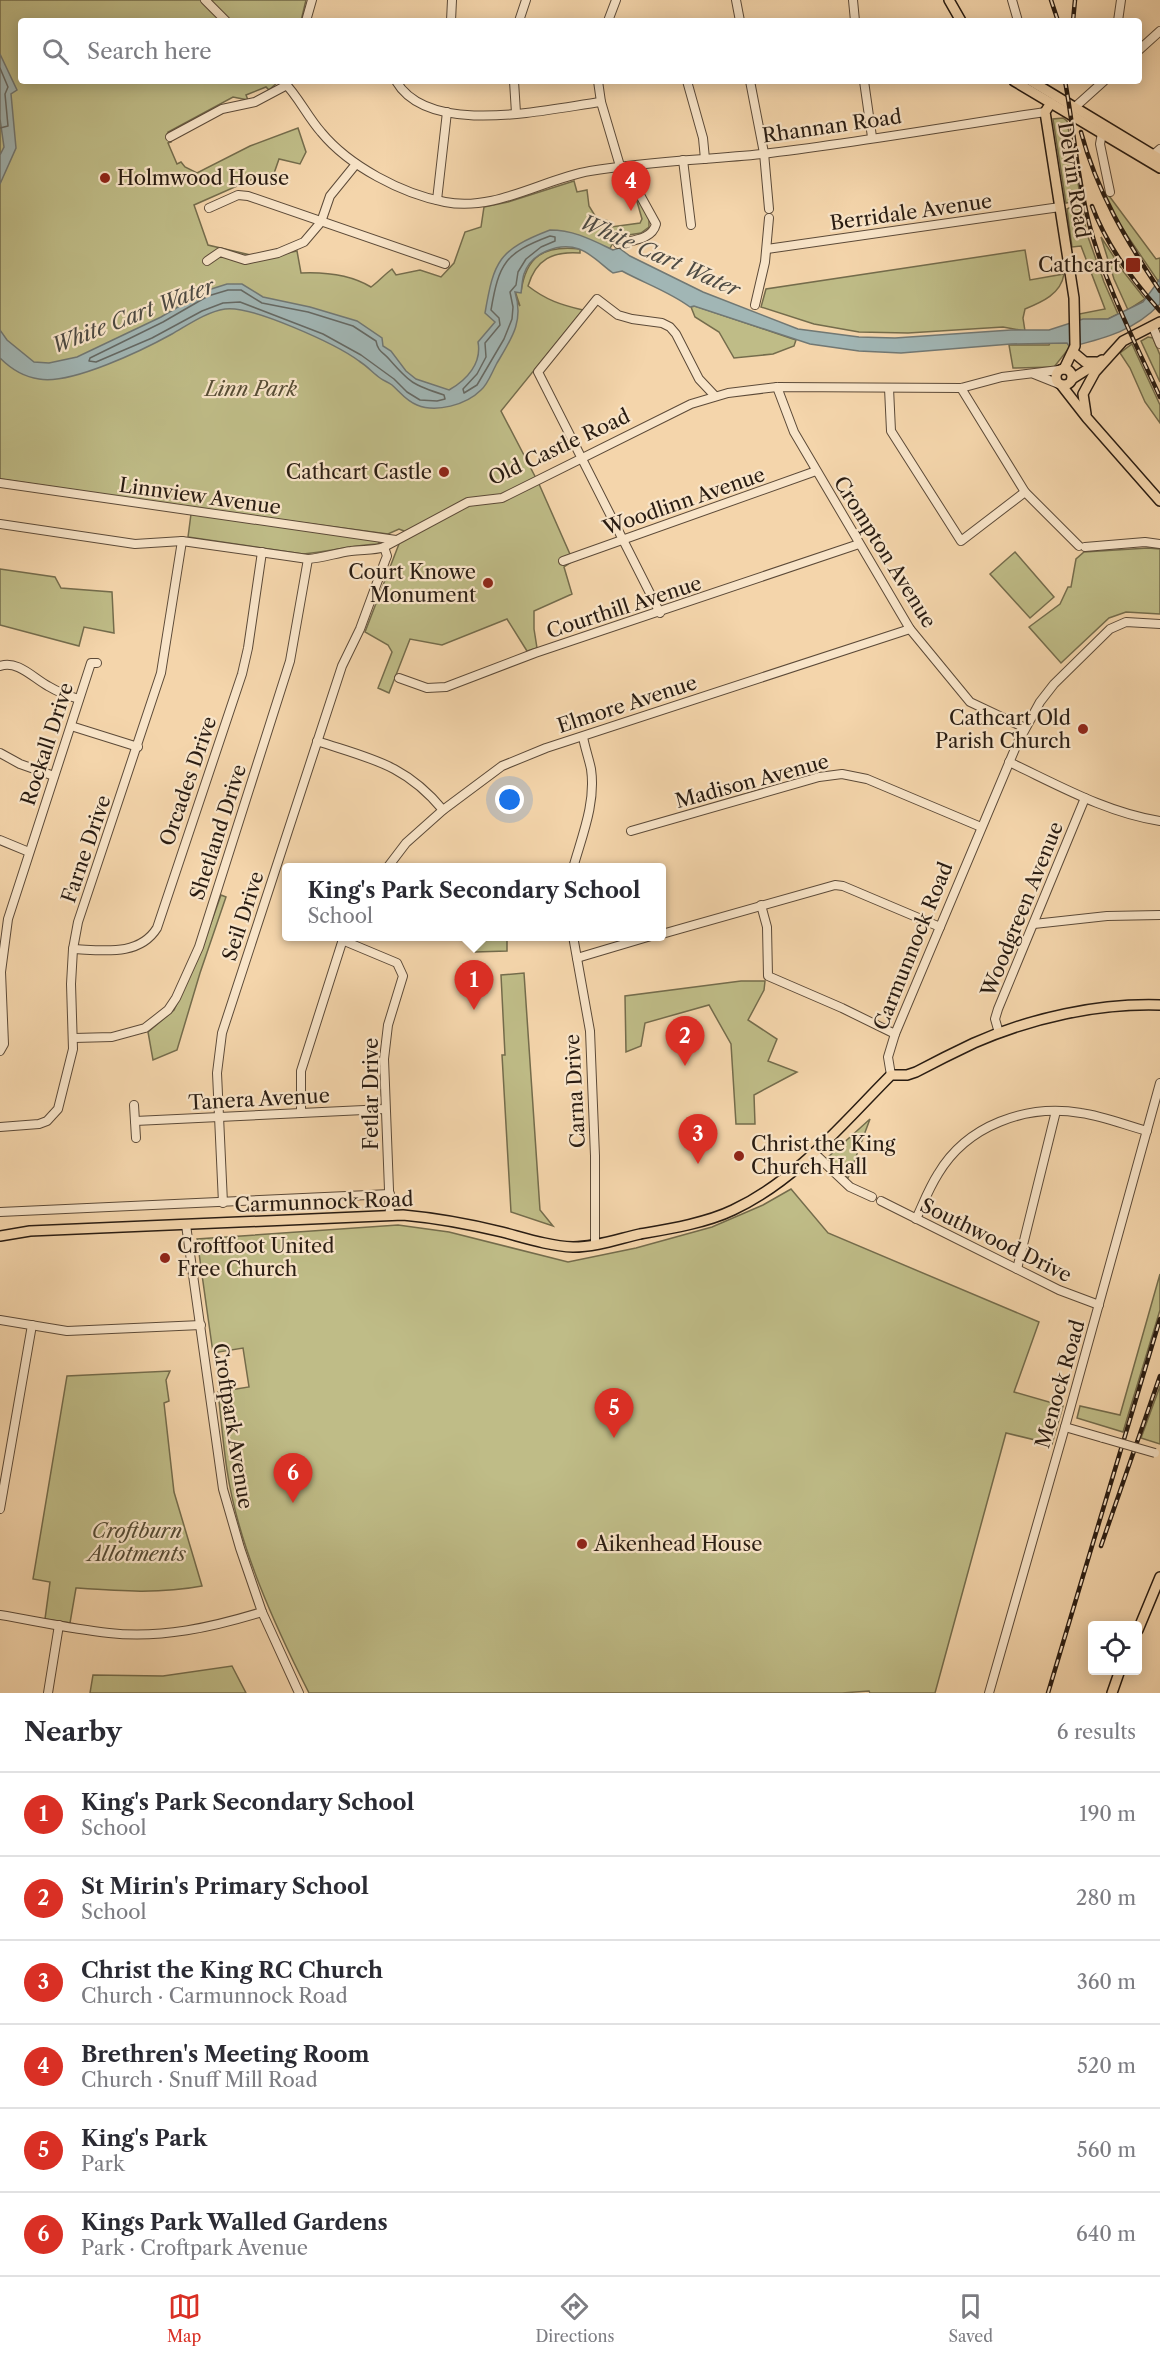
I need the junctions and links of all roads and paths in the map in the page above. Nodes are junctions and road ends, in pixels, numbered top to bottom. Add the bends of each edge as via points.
1 (205, 0) edge
2 (312, 0) edge
3 (452, 0) edge
4 (526, 0) edge
5 (616, 0) edge
6 (736, 0) edge
7 (853, 0) edge
8 (949, 0) edge
9 (1012, 0) edge
10 (1121, 0) edge
11 (223, 18) edge
12 (307, 18) edge
13 (452, 18) edge
14 (520, 18) edge
15 (609, 18) edge
16 (739, 18) edge
17 (855, 18) edge
18 (959, 18) edge
19 (1017, 18) edge
20 (1118, 18) edge
21 (1160, 31) edge
22 (1142, 47) edge
23 (283, 84) edge
24 (287, 84) edge
25 (398, 84) edge
26 (514, 84) edge
27 (598, 84) edge
28 (688, 84) edge
29 (751, 84) edge
30 (864, 84) edge
31 (1019, 84) edge
32 (1036, 84) edge
33 (1101, 84) edge
34 (601, 102) junction
35 (1051, 102) junction
36 (1074, 108) junction
37 (447, 112) junction
38 (1045, 112) junction
39 (516, 113) junction
40 (1102, 133) junction
41 (170, 137) dead end
42 (872, 137) junction
43 (764, 153) junction
44 (1158, 154) edge
45 (705, 159) junction
46 (683, 160) junction
47 (356, 164) junction
48 (622, 166) junction
49 (1160, 168) edge
50 (1110, 192) dead end
51 (437, 200) junction
52 (1060, 207) junction
53 (209, 208) dead end
54 (770, 209) dead end
55 (769, 218) dead end
56 (321, 222) junction
57 (691, 225) dead end
58 (618, 244) dead end
59 (767, 249) junction
60 (207, 261) dead end
61 (445, 264) dead end
62 (755, 305) dead end
63 (1156, 325) edge
64 (1160, 344) edge
65 (1074, 349) junction
66 (1109, 355) junction
67 (1098, 362) junction
68 (1062, 370) junction
69 (1032, 374) junction
70 (1066, 382) junction
71 (777, 387) junction
72 (889, 388) junction
73 (962, 388) junction
74 (715, 396) junction
75 (1087, 418) junction
76 (582, 459) junction
77 (816, 471) junction
78 (0, 483) edge
79 (1025, 492) junction
80 (1160, 501) edge
81 (0, 524) edge
82 (396, 540) junction
83 (623, 540) junction
84 (182, 541) junction
85 (859, 544) junction
86 (1160, 544) edge
87 (384, 547) junction
88 (262, 552) junction
89 (308, 559) junction
90 (562, 561) dead end
91 (660, 613) junction
92 (1160, 624) edge
93 (910, 629) junction
94 (97, 663) dead end
95 (0, 666) edge
96 (399, 678) dead end
97 (80, 699) junction
98 (71, 726) junction
99 (1025, 728) junction
100 (583, 737) junction
101 (317, 741) junction
102 (138, 747) junction
103 (0, 753) edge
104 (1010, 762) junction
105 (54, 776) junction
106 (1085, 798) junction
107 (443, 810) junction
108 (1160, 821) edge
109 (981, 827) junction
110 (631, 831) dead end
111 (0, 840) edge
112 (29, 852) junction
113 (390, 863) edge
114 (574, 863) edge
115 (761, 905) junction
116 (1160, 915) edge
117 (1035, 924) junction
118 (940, 927) junction
119 (666, 933) edge
120 (342, 941) edge
121 (349, 941) edge
122 (574, 941) edge
123 (634, 941) edge
124 (73, 949) junction
125 (577, 958) junction
126 (1160, 1005) edge
127 (999, 1033) junction
128 (895, 1034) junction
129 (74, 1038) junction
130 (0, 1050) edge
131 (891, 1075) junction
132 (1160, 1083) edge
133 (134, 1105) dead end
134 (385, 1109) junction
135 (1056, 1111) junction
136 (301, 1113) junction
137 (219, 1117) junction
138 (135, 1121) junction
139 (0, 1127) edge
140 (1147, 1131) junction
141 (136, 1138) dead end
142 (814, 1153) junction
143 (390, 1194) junction
144 (872, 1197) dead end
145 (881, 1201) dead end
146 (223, 1203) junction
147 (0, 1212) edge
148 (390, 1216) junction
149 (916, 1219) junction
150 (186, 1225) junction
151 (0, 1236) edge
152 (596, 1244) junction
153 (1017, 1269) junction
154 (1099, 1305) junction
155 (0, 1320) edge
156 (32, 1325) junction
157 (201, 1325) junction
158 (1065, 1427) junction
159 (1158, 1454) edge
160 (0, 1509) edge
161 (1160, 1577) edge
162 (262, 1611) junction
163 (0, 1615) edge
164 (1141, 1621) edge
165 (59, 1625) junction
166 (1119, 1675) edge
167 (48, 1693) edge
168 (299, 1693) edge
169 (989, 1693) edge
170 (1112, 1693) edge

1 - 11 street
2 - 12 street
3 - 13 street
4 - 14 street
5 - 15 street
6 - 16 street
7 - 17 street
8 - 18 main road
9 - 19 street
10 - 20 street
21 - 22 street
23 - 41 street via 255,102 222,109
24 - 47 street, Rhannan Road via 323,135
25 - 37 street via 420,105
26 - 39 street
27 - 34 street
28 - 45 street
29 - 43 street
30 - 42 street
31 - 35 main road
32 - 36 main road
33 - 36 street
34 - 39 street
34 - 48 street
35 - 36 main road
35 - 38 main road, Delvin Road
35 - 40 main road
36 - 44 main road
37 - 39 street
37 - 51 street
38 - 42 street, Rhannan Road
38 - 52 main road, Delvin Road
40 - 49 main road
40 - 50 street via 1100,144
42 - 43 street, Rhannan Road
43 - 45 street, Rhannan Road
43 - 54 street
45 - 46 street, Rhannan Road
46 - 48 street, Rhannan Road
46 - 57 street
47 - 51 street, Rhannan Road via 386,181
47 - 56 street via 330,196
48 - 51 street, Rhannan Road via 574,174 488,201
48 - 58 street via 656,224 643,238
52 - 59 street, Berridale Avenue
52 - 65 main road, Delvin Road via 1075,313
53 - 56 street via 238,195 248,196
55 - 59 street
56 - 60 street via 304,242 278,253 245,260 220,252
56 - 61 street
59 - 62 street
63 - 64 street
63 - 66 main road via 1123,341
65 - 67 main road via 1085,362
65 - 68 main road, Delvin Road
66 - 67 main road
66 - 75 main road via 1088,381 1083,394
67 - 70 main road
68 - 69 street, Old Castle Road
68 - 70 main road via 1071,373
68 - 70 main road via 1055,377
69 - 70 street, Old Castle Road
69 - 73 street, Old Castle Road
70 - 75 main road
71 - 72 street, Old Castle Road
71 - 74 street, Old Castle Road
71 - 77 street, Crompton Avenue via 792,430
72 - 73 street, Old Castle Road
72 - 79 street via 891,431 961,541
73 - 79 street
74 - 76 street, Old Castle Road
74 - 76 street via 699,379 670,327 618,315 597,299 538,372
75 - 80 main road
76 - 82 street, Old Castle Road via 502,498 468,501
76 - 83 street
77 - 83 street, Woodlinn Avenue
77 - 85 street, Crompton Avenue
78 - 82 street, Linnview Avenue
79 - 86 street via 1082,547
81 - 84 street, Old Castle Road via 135,544
82 - 87 street, Old Castle Road
83 - 90 street, Woodlinn Avenue
83 - 91 street
84 - 88 street, Old Castle Road
84 - 102 street, Farne Drive via 161,673
85 - 91 street, Courthill Avenue
85 - 93 street, Crompton Avenue
87 - 89 street, Old Castle Road
87 - 101 street, Seil Drive via 387,556 342,666
88 - 89 street, Old Castle Road
88 - 124 street, Orcades Drive via 242,674 157,928 151,938 133,948
89 - 129 street, Shetland Drive via 290,661 199,947 179,991 168,1010 146,1028 112,1037
91 - 96 street, Courthill Avenue via 446,687 428,688
92 - 99 street, Carmunnock Road via 1126,622 1110,629 1054,684
93 - 99 street, Crompton Avenue via 970,702
93 - 100 street, Elmore Avenue
94 - 97 street, Rockall Drive via 91,663
95 - 97 street via 18,666 45,685
97 - 98 street, Rockall Drive
98 - 102 street
98 - 105 street, Rockall Drive
99 - 104 street, Carmunnock Road
100 - 107 street, Elmore Avenue via 502,766
100 - 114 street via 591,769 591,795
101 - 107 street via 402,772 423,787
101 - 137 street, Seil Drive via 222,1033 217,1073
102 - 124 street, Farne Drive via 78,922
103 - 105 street
104 - 106 street
104 - 109 street, Carmunnock Road
105 - 112 street, Rockall Drive
106 - 108 street via 1123,813
106 - 117 street, Woodgreen Avenue
107 - 113 street, Elmore Avenue
109 - 110 street, Madison Avenue via 867,779 842,774 796,783
109 - 118 street, Carmunnock Road
111 - 112 street
112 - 130 street, Rockall Drive via 4,942 4,1044
115 - 118 street via 835,885
115 - 119 street
115 - 128 street via 767,927 768,976
116 - 117 street
117 - 127 street, Woodgreen Avenue via 998,1009 995,1019
118 - 128 street, Carmunnock Road
120 - 136 street via 301,1071
121 - 134 street, Fetlar Drive via 397,963 403,976 388,1025
122 - 125 street, Carna Drive
123 - 125 street
124 - 129 street, Farne Drive
125 - 152 street, Carna Drive via 590,1031
126 - 127 main road via 1082,1012
127 - 131 main road via 916,1072
128 - 131 street, Carmunnock Road via 888,1057
129 - 139 street, Farne Drive via 58,1109 39,1124
131 - 142 main road, Carmunnock Road
132 - 140 street, Menock Road
133 - 138 street
134 - 136 street, Tanera Avenue
134 - 143 street, Fetlar Drive
135 - 140 street via 1081,1113
135 - 149 street via 1001,1121 964,1143 938,1174
135 - 153 street
136 - 137 street, Tanera Avenue
137 - 138 street, Tanera Avenue
137 - 146 street, Seil Drive
138 - 141 street
140 - 154 street, Menock Road
142 - 144 street via 850,1187
142 - 152 main road, Carmunnock Road via 790,1174 731,1211 670,1229
143 - 146 street, Carmunnock Road
143 - 148 street, Fetlar Drive
145 - 149 street, Southwood Drive
146 - 147 street, Carmunnock Road
148 - 150 main road, Carmunnock Road
148 - 152 main road, Carmunnock Road via 433,1218 551,1244
149 - 153 street, Southwood Drive
150 - 151 main road, Carmunnock Road
150 - 157 street, Croftpark Avenue
153 - 154 street, Southwood Drive
154 - 158 street, Menock Road
155 - 156 street
156 - 157 street via 92,1331
156 - 160 street
157 - 162 street, Croftpark Avenue via 223,1490
158 - 159 street, bridge
158 - 169 street, Menock Road
161 - 164 main road
162 - 165 street via 177,1632 110,1634
162 - 168 street, Croftpark Avenue
163 - 165 street
165 - 167 street
166 - 170 main road

